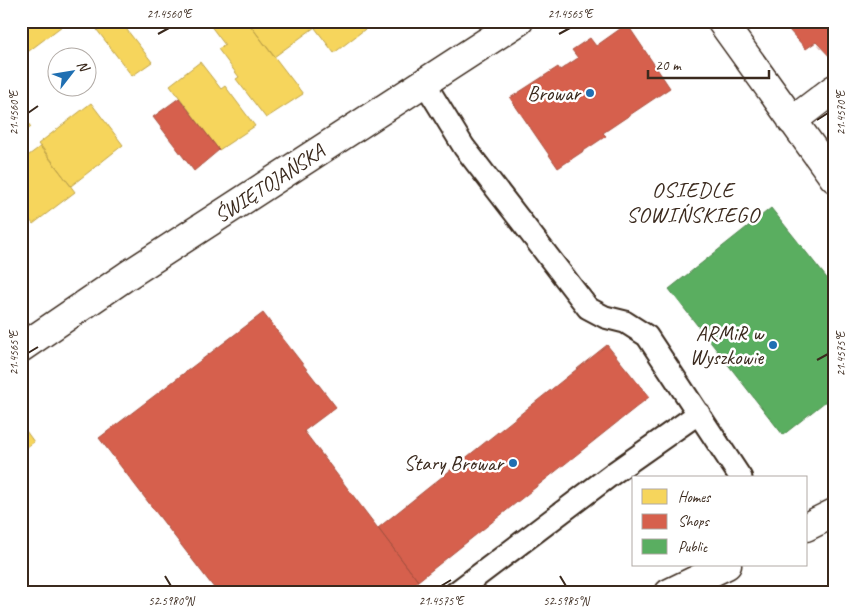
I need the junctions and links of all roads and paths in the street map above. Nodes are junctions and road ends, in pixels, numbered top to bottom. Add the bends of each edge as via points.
1 (519, 21) edge
2 (721, 21) edge
3 (424, 82) junction
4 (834, 89) edge
5 (792, 120) junction
6 (834, 178) edge
7 (21, 348) edge
8 (699, 413) junction
9 (740, 476) edge
10 (834, 513) edge
11 (808, 526) edge
12 (725, 566) edge
13 (455, 593) edge
14 (669, 593) edge

1 - 3 street, ŚWIĘTOJAŃSKA
2 - 5 street
3 - 7 street, ŚWIĘTOJAŃSKA
3 - 8 lane via 464,148 588,308 625,322 647,336
4 - 5 street
5 - 6 street
8 - 9 lane
8 - 13 lane
10 - 11 street
12 - 14 street

